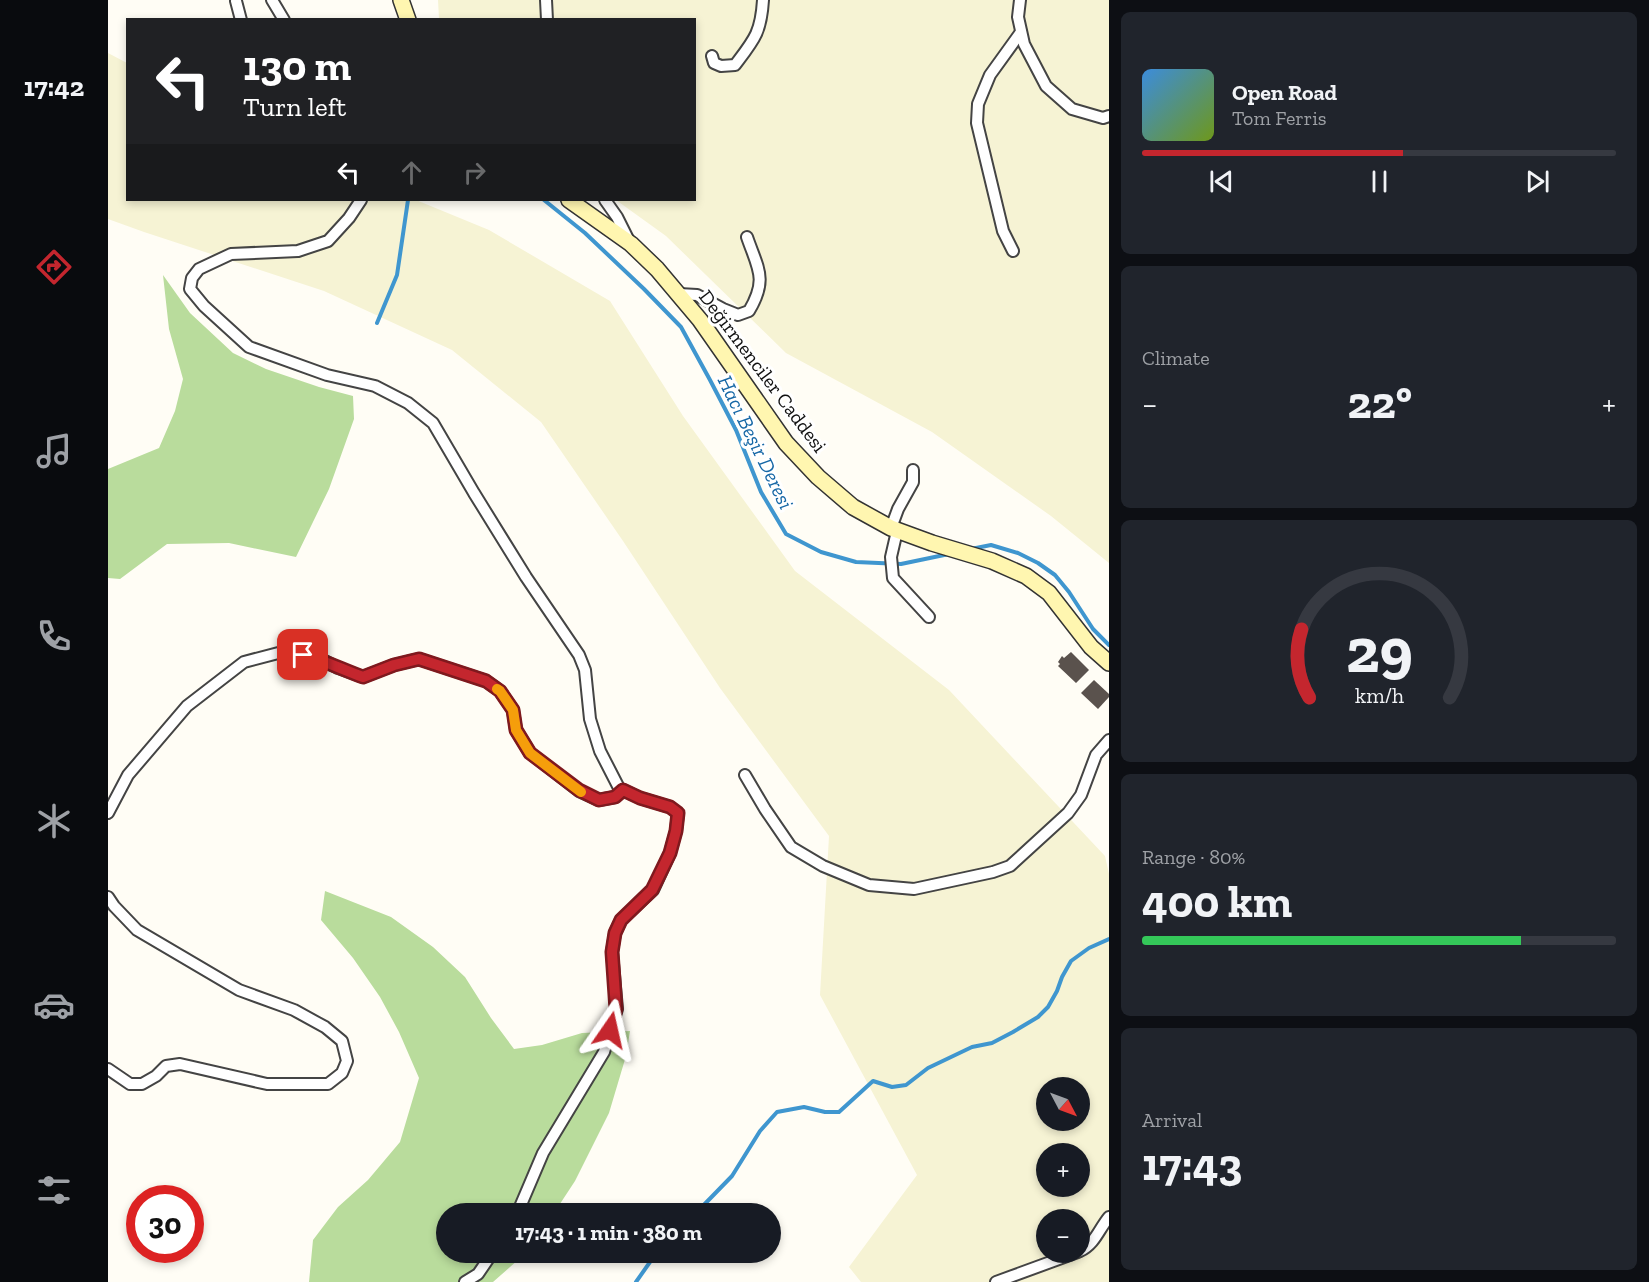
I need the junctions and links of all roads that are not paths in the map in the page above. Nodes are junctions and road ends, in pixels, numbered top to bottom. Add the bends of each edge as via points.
1 (272, 0) edge
2 (401, 0) edge
3 (546, 0) edge
4 (763, 0) edge
5 (1020, 0) edge
6 (236, 1) edge
7 (240, 18) edge
8 (282, 18) edge
9 (407, 18) edge
10 (547, 18) edge
11 (1021, 32) junction
12 (712, 56) dead end
13 (1109, 116) edge
14 (360, 201) edge
15 (570, 201) edge
16 (606, 201) edge
17 (747, 237) dead end
18 (631, 244) junction
19 (1013, 251) dead end
20 (679, 294) junction
21 (913, 470) dead end
22 (894, 530) junction
23 (929, 617) dead end
24 (1109, 663) edge
25 (1109, 740) edge
26 (745, 776) dead end
27 (623, 790) junction
28 (108, 813) edge
29 (108, 897) edge
30 (108, 1069) edge
31 (522, 1203) edge
32 (1109, 1217) edge
33 (1090, 1244) edge
34 (486, 1263) edge
35 (1049, 1263) edge
36 (465, 1282) edge
37 (996, 1282) edge

1 - 8 street
2 - 9 main road
3 - 10 street
4 - 12 street via 759,30 735,65 721,66 714,63
5 - 11 street
6 - 7 street
11 - 13 street via 1046,86 1072,110
11 - 19 street via 990,75 978,104 977,123 1004,231
14 - 27 street via 328,241 298,251 231,254 199,269 190,289 249,347 327,375 375,386 408,403 433,423 526,577 579,655 600,752
15 - 18 main road, Değirmenciler Caddesi
16 - 18 street
17 - 20 street via 761,275 758,296 749,311 738,315 697,295
18 - 20 main road, Değirmenciler Caddesi
20 - 22 main road, Değirmenciler Caddesi via 801,460 853,507
21 - 22 street via 913,482 898,509
22 - 23 street via 893,578
22 - 24 main road, Değirmenciler Caddesi via 1026,576 1048,593 1091,647
25 - 26 street via 1096,755 1081,795 1068,813 1010,866 914,889 869,885 823,866 791,847
27 - 28 street via 615,797 599,800 530,753 516,730 513,710 500,691 486,681 419,659 363,677 321,659 286,651 244,662 187,706 128,775
27 - 31 street via 678,813 676,831 652,890 621,920 615,933 612,952 616,1009 604,1052 543,1153
29 - 30 street via 137,930 238,990 294,1010 325,1027 342,1041 347,1061 342,1073 328,1084 267,1084 180,1064 166,1066 142,1084 130,1084
32 - 33 street
34 - 36 street
35 - 37 street

